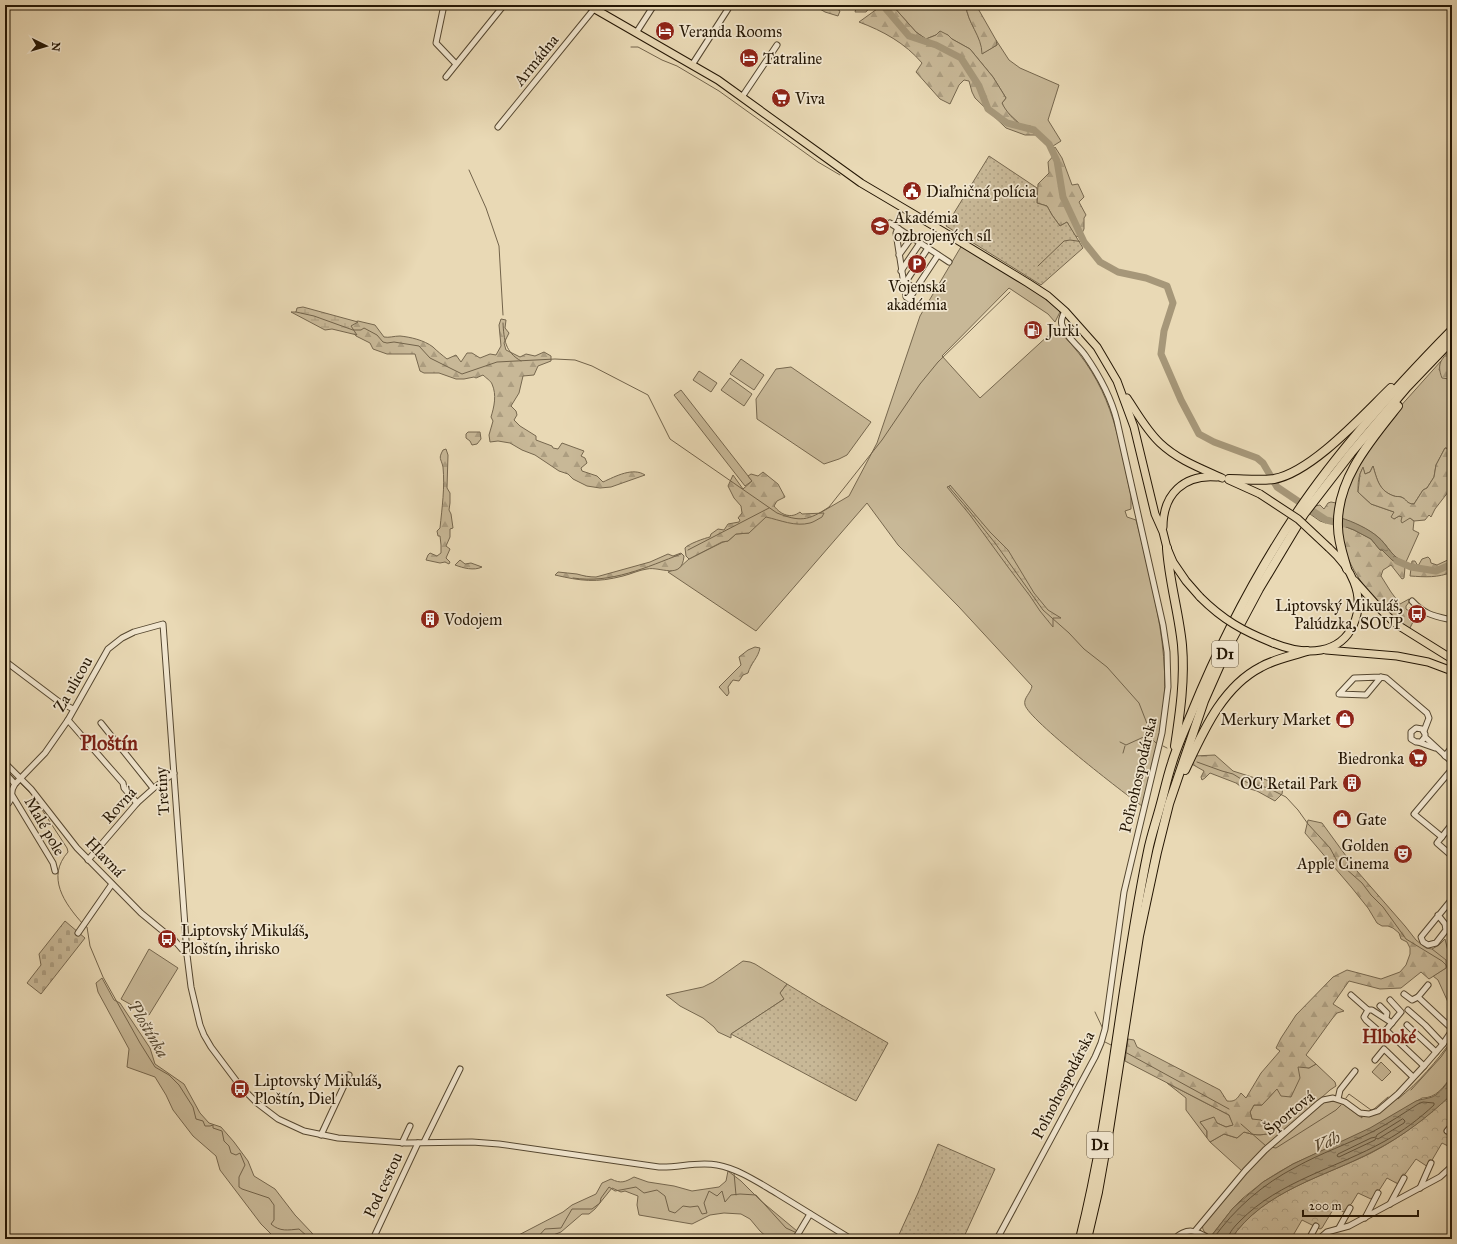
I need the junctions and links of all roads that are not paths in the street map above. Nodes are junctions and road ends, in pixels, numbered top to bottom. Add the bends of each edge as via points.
1 (444, 5) edge
2 (504, 5) edge
3 (654, 5) edge
4 (722, 5) edge
5 (591, 7) edge
6 (636, 33) junction
7 (777, 45) dead end
8 (456, 64) junction
9 (692, 65) junction
10 (446, 77) dead end
11 (742, 97) junction
12 (498, 127) dead end
13 (890, 222) dead end
14 (898, 228) junction
15 (912, 237) junction
16 (920, 243) junction
17 (928, 248) junction
18 (899, 255) junction
19 (938, 255) junction
20 (948, 262) dead end
21 (901, 271) junction
22 (904, 282) junction
23 (915, 289) junction
24 (1065, 311) junction
25 (1452, 330) edge
26 (1452, 340) edge
27 (1445, 347) junction
28 (1411, 374) junction
29 (1122, 390) junction
30 (1226, 479) junction
31 (1310, 500) junction
32 (1302, 512) junction
33 (1163, 532) junction
34 (1167, 548) junction
35 (1347, 569) junction
36 (1353, 579) junction
37 (1412, 600) dead end
38 (1452, 620) edge
39 (162, 624) joint
40 (1322, 650) junction
41 (1307, 651) junction
42 (1452, 659) edge
43 (5, 661) edge
44 (1452, 671) edge
45 (1381, 677) junction
46 (73, 709) junction
47 (68, 720) junction
48 (101, 723) dead end
49 (1423, 732) junction
50 (1418, 742) junction
51 (1452, 747) edge
52 (1438, 749) junction
53 (1445, 756) junction
54 (1172, 761) junction
55 (1452, 762) edge
56 (5, 763) edge
57 (1452, 768) edge
58 (174, 773) junction
59 (5, 774) edge
60 (18, 781) junction
61 (153, 788) junction
62 (12, 795) junction
63 (137, 803) junction
64 (1169, 804) junction
65 (5, 807) edge
66 (1452, 824) edge
67 (1442, 837) junction
68 (1452, 856) edge
69 (88, 860) junction
70 (55, 871) dead end
71 (112, 884) junction
72 (1452, 899) edge
73 (1438, 915) junction
74 (78, 933) dead end
75 (187, 955) junction
76 (1428, 985) dead end
77 (1404, 994) dead end
78 (1351, 995) dead end
79 (1418, 997) junction
80 (1390, 1000) dead end
81 (1380, 1006) dead end
82 (1368, 1010) junction
83 (1408, 1010) dead end
84 (1386, 1018) junction
85 (1392, 1023) junction
86 (1407, 1025) dead end
87 (1386, 1030) junction
88 (1443, 1044) junction
89 (1118, 1048) junction
90 (1436, 1052) junction
91 (1375, 1060) dead end
92 (1424, 1066) junction
93 (460, 1069) dead end
94 (1355, 1071) dead end
95 (350, 1075) dead end
96 (1413, 1077) junction
97 (1338, 1098) junction
98 (1452, 1125) edge
99 (410, 1126) dead end
100 (1452, 1132) edge
101 (321, 1135) junction
102 (424, 1142) junction
103 (402, 1143) junction
104 (418, 1143) junction
105 (1431, 1163) dead end
106 (1452, 1166) edge
107 (1404, 1178) dead end
108 (1420, 1188) junction
109 (1378, 1193) dead end
110 (1390, 1204) junction
111 (1350, 1208) dead end
112 (810, 1214) junction
113 (1365, 1218) junction
114 (1316, 1226) dead end
115 (1338, 1228) junction
116 (1195, 1231) junction
117 (372, 1239) edge
118 (795, 1239) edge
119 (851, 1239) edge
120 (998, 1239) edge
121 (1080, 1239) edge
122 (1086, 1239) edge
123 (1174, 1239) edge
124 (1210, 1239) edge
125 (1308, 1239) edge
126 (1319, 1239) edge

1 - 8 street via 436,43
2 - 8 street
3 - 6 street
4 - 9 street via 728,9
5 - 6 main road
5 - 12 street, Armádna
6 - 9 main road
7 - 11 street
8 - 10 street
9 - 11 main road
11 - 24 main road via 834,166 1028,283
13 - 14 street
14 - 15 street
14 - 18 street via 896,233
15 - 16 street
15 - 18 street
16 - 17 street
16 - 21 street
17 - 19 street
17 - 22 street
18 - 21 street
19 - 20 street
19 - 23 street
21 - 22 street
22 - 23 street
22 - 23 street via 906,297 909,299
24 - 29 main road via 1097,347
24 - 120 street, Poľnohospodárska via 1061,320 1062,327 1093,366 1115,415 1164,630 1167,693 1162,733 1124,892 1103,1039
25 - 28 highway, D1
26 - 27 highway, D1
27 - 31 highway, D1 via 1407,387
27 - 35 highway via 1369,443 1349,477 1339,504 1338,527
28 - 30 highway via 1396,383 1325,450 1294,472 1273,479
28 - 31 highway, D1 via 1346,448
29 - 30 main road via 1160,443 1186,462
29 - 33 main road via 1134,427 1155,514
30 - 33 main road via 1206,477 1186,482 1178,488 1166,506
30 - 35 main road, bridge via 1260,494 1298,519
31 - 32 highway, D1
32 - 54 highway, D1 via 1252,585 1221,645
32 - 64 highway, D1 via 1227,649 1204,701
33 - 34 main road
34 - 41 main road, bridge via 1186,581 1213,610 1234,625 1273,643
34 - 54 highway via 1183,660 1181,706
35 - 36 main road
36 - 40 main road via 1358,601 1354,625 1340,642
36 - 42 main road via 1396,624
37 - 38 street via 1427,613
39 - 46 street, Za ulicou via 134,632 108,649
39 - 58 street, Tretiny
40 - 41 main road
40 - 44 main road via 1397,656 1428,662
41 - 64 highway via 1260,667 1233,689 1201,738
43 - 46 street via 58,701
45 - 45 street via 1354,678 1339,694 1366,695
45 - 49 street via 1386,678 1426,711 1428,720
46 - 47 street, Za ulicou
47 - 60 street, Za ulicou via 45,753
47 - 63 street via 123,783 124,788
48 - 61 street
49 - 50 street via 1423,740
49 - 50 street via 1416,728 1411,732 1411,739
49 - 52 street
50 - 52 street
51 - 53 street
52 - 53 street
53 - 55 street
54 - 89 highway, D1 via 1148,849 1127,966
56 - 60 street via 16,774
57 - 67 street via 1414,814
58 - 61 street, Rovná
58 - 75 street, Tretiny
59 - 60 street
60 - 62 street
60 - 69 street, Hlavná via 31,789
61 - 63 street, Rovná
62 - 65 street
62 - 70 street, Malé pole via 53,863
63 - 69 street, Rovná
64 - 89 highway, D1 via 1156,852
66 - 67 street
67 - 68 street via 1437,843
69 - 71 street, Hlavná
71 - 74 street
71 - 75 street, Hlavná
72 - 73 street
73 - 73 street via 1422,937 1423,942 1428,945 1436,943 1446,930 1446,924
75 - 101 street, Tretiny via 191,987 202,1031 233,1077 272,1115 304,1131
76 - 79 street
77 - 79 street via 1412,1000
78 - 82 street
79 - 88 street via 1451,1028
80 - 85 street via 1401,1012
81 - 84 street via 1387,1013
82 - 84 street
82 - 87 street via 1364,1017 1366,1020 1382,1034
83 - 88 street
84 - 85 street
85 - 87 street
86 - 90 street
87 - 92 street
88 - 90 street
89 - 121 highway, D1
89 - 122 highway, D1 via 1104,1161
90 - 92 street
91 - 96 street via 1384,1050
92 - 96 street, Športová
93 - 102 street
94 - 97 street via 1340,1090
95 - 101 street
96 - 97 street, Športová via 1387,1104 1369,1114 1358,1112
97 - 116 street, Športová via 1318,1103 1265,1150
98 - 100 street via 1447,1131
99 - 103 street
101 - 103 street, Tretiny
102 - 104 street, Tretiny
102 - 112 street, Tretiny via 510,1145 659,1167 717,1165 752,1179
103 - 104 street, Tretiny
104 - 117 street, Pod cestou
105 - 108 street
106 - 108 street via 1442,1176
107 - 110 street
108 - 110 street
109 - 113 street
110 - 113 street
111 - 115 street
112 - 118 street
112 - 119 street, Tretiny
113 - 115 street
114 - 125 street
115 - 126 street via 1327,1232
116 - 123 street via 1183,1233
116 - 124 street

